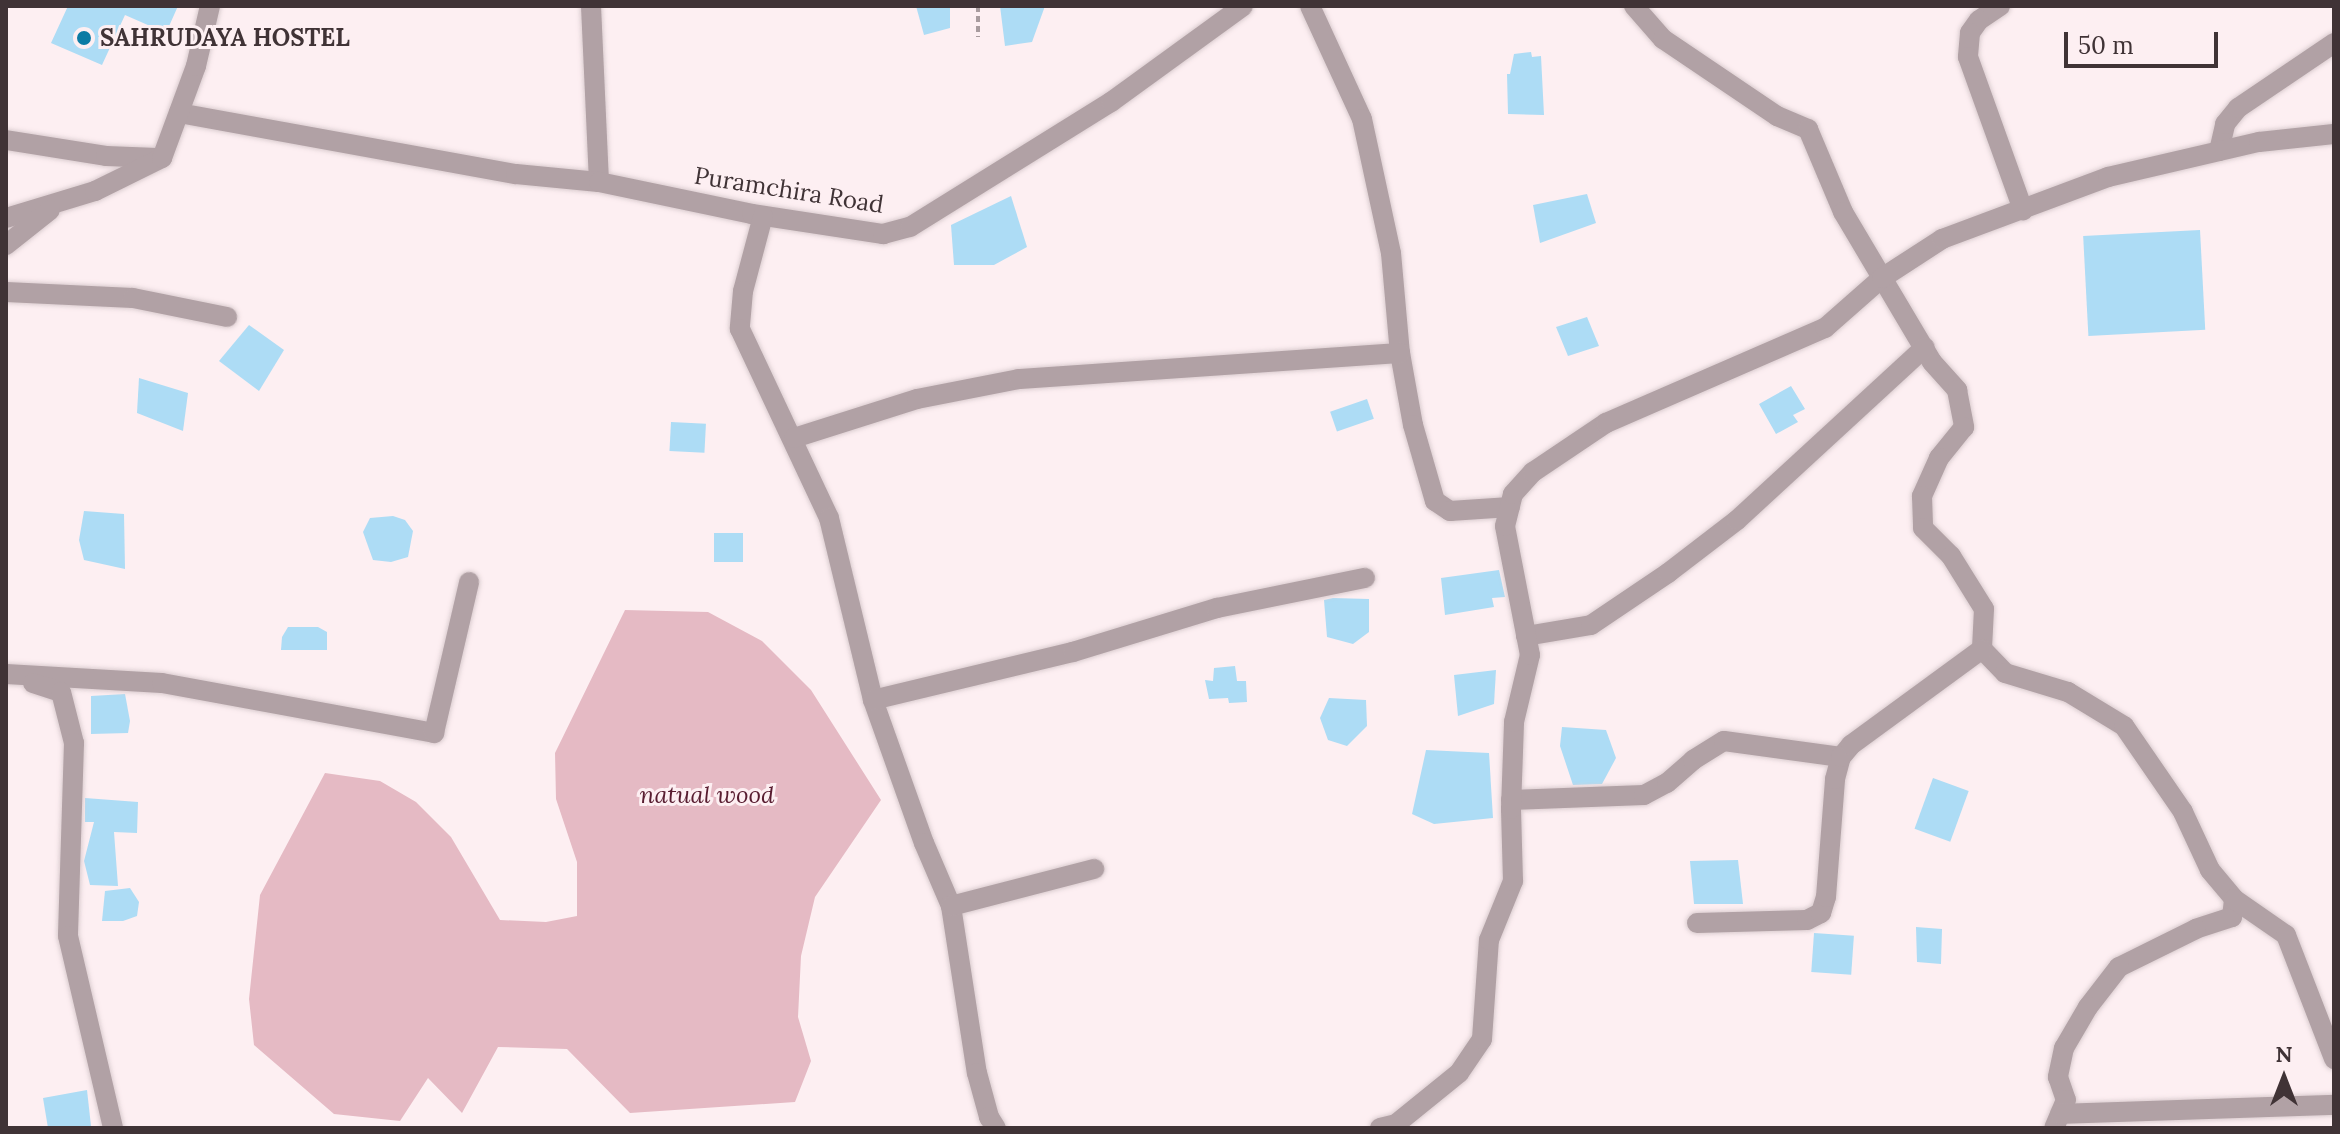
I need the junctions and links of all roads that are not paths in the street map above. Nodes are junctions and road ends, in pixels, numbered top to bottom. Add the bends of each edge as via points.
1 (210, 6) edge
2 (591, 6) edge
3 (1243, 6) edge
4 (1310, 6) edge
5 (1634, 6) edge
6 (2000, 6) edge
7 (2334, 43) edge
8 (179, 113) junction
9 (2334, 134) edge
10 (6, 140) edge
11 (2219, 151) junction
12 (162, 158) junction
13 (599, 182) junction
14 (61, 201) junction
15 (2023, 210) junction
16 (763, 216) junction
17 (6, 218) edge
18 (6, 245) edge
19 (1882, 278) junction
20 (6, 292) edge
21 (227, 317) dead end
22 (1925, 347) junction
23 (1400, 353) junction
24 (794, 438) junction
25 (1510, 507) junction
26 (1365, 578) dead end
27 (469, 582) dead end
28 (1526, 636) junction
29 (1982, 649) junction
30 (6, 674) edge
31 (873, 700) junction
32 (1841, 757) junction
33 (1511, 800) junction
34 (1094, 869) dead end
35 (2234, 899) junction
36 (951, 906) junction
37 (1697, 923) dead end
38 (2334, 1059) edge
39 (2334, 1105) edge
40 (2057, 1121) edge
41 (113, 1128) edge
42 (996, 1128) edge
43 (1380, 1128) edge

1 - 8 street
2 - 13 street
3 - 16 street, Puramchira Road via 1111,102 910,227 883,234
4 - 23 street via 1362,119 1391,253
5 - 19 street via 1663,39 1777,116 1808,129 1843,212
6 - 15 street via 1970,33 1968,57
7 - 11 street via 2238,108 2225,124
8 - 12 street
8 - 13 street, Puramchira Road via 516,174
9 - 11 street
10 - 12 street via 106,156
11 - 15 street via 2108,177
12 - 14 street via 95,191
13 - 16 street, Puramchira Road
14 - 17 street
14 - 18 street
15 - 19 street via 1942,239
16 - 24 street via 743,291 740,329
19 - 22 street
19 - 25 street via 1825,328 1606,423 1533,472 1513,494
20 - 21 street via 133,298
22 - 28 street via 1737,520 1668,573 1591,625
22 - 29 street via 1957,390 1964,427 1939,458 1922,496 1923,528 1951,556 1984,609
23 - 24 street via 1019,379 917,399
23 - 25 street via 1435,501 1450,511
24 - 31 street via 829,518
25 - 28 street via 1505,526
26 - 31 street via 1217,608 1073,652
27 - 30 street via 434,733 162,683
28 - 33 street via 1530,655 1514,722
29 - 32 street
29 - 35 street via 2005,673 2068,692 2124,726 2183,812 2210,870
30 - 41 street via 61,692 74,743 68,936
31 - 36 street
32 - 33 street via 1724,741 1644,795
32 - 37 street via 1821,913 1807,920
33 - 43 street via 1513,881 1489,940 1482,1039 1459,1073 1396,1124
34 - 36 street
35 - 38 street via 2286,935
35 - 40 street via 2232,917 2119,967 2064,1048 2058,1077 2066,1100
36 - 42 street via 977,1073
39 - 40 street

